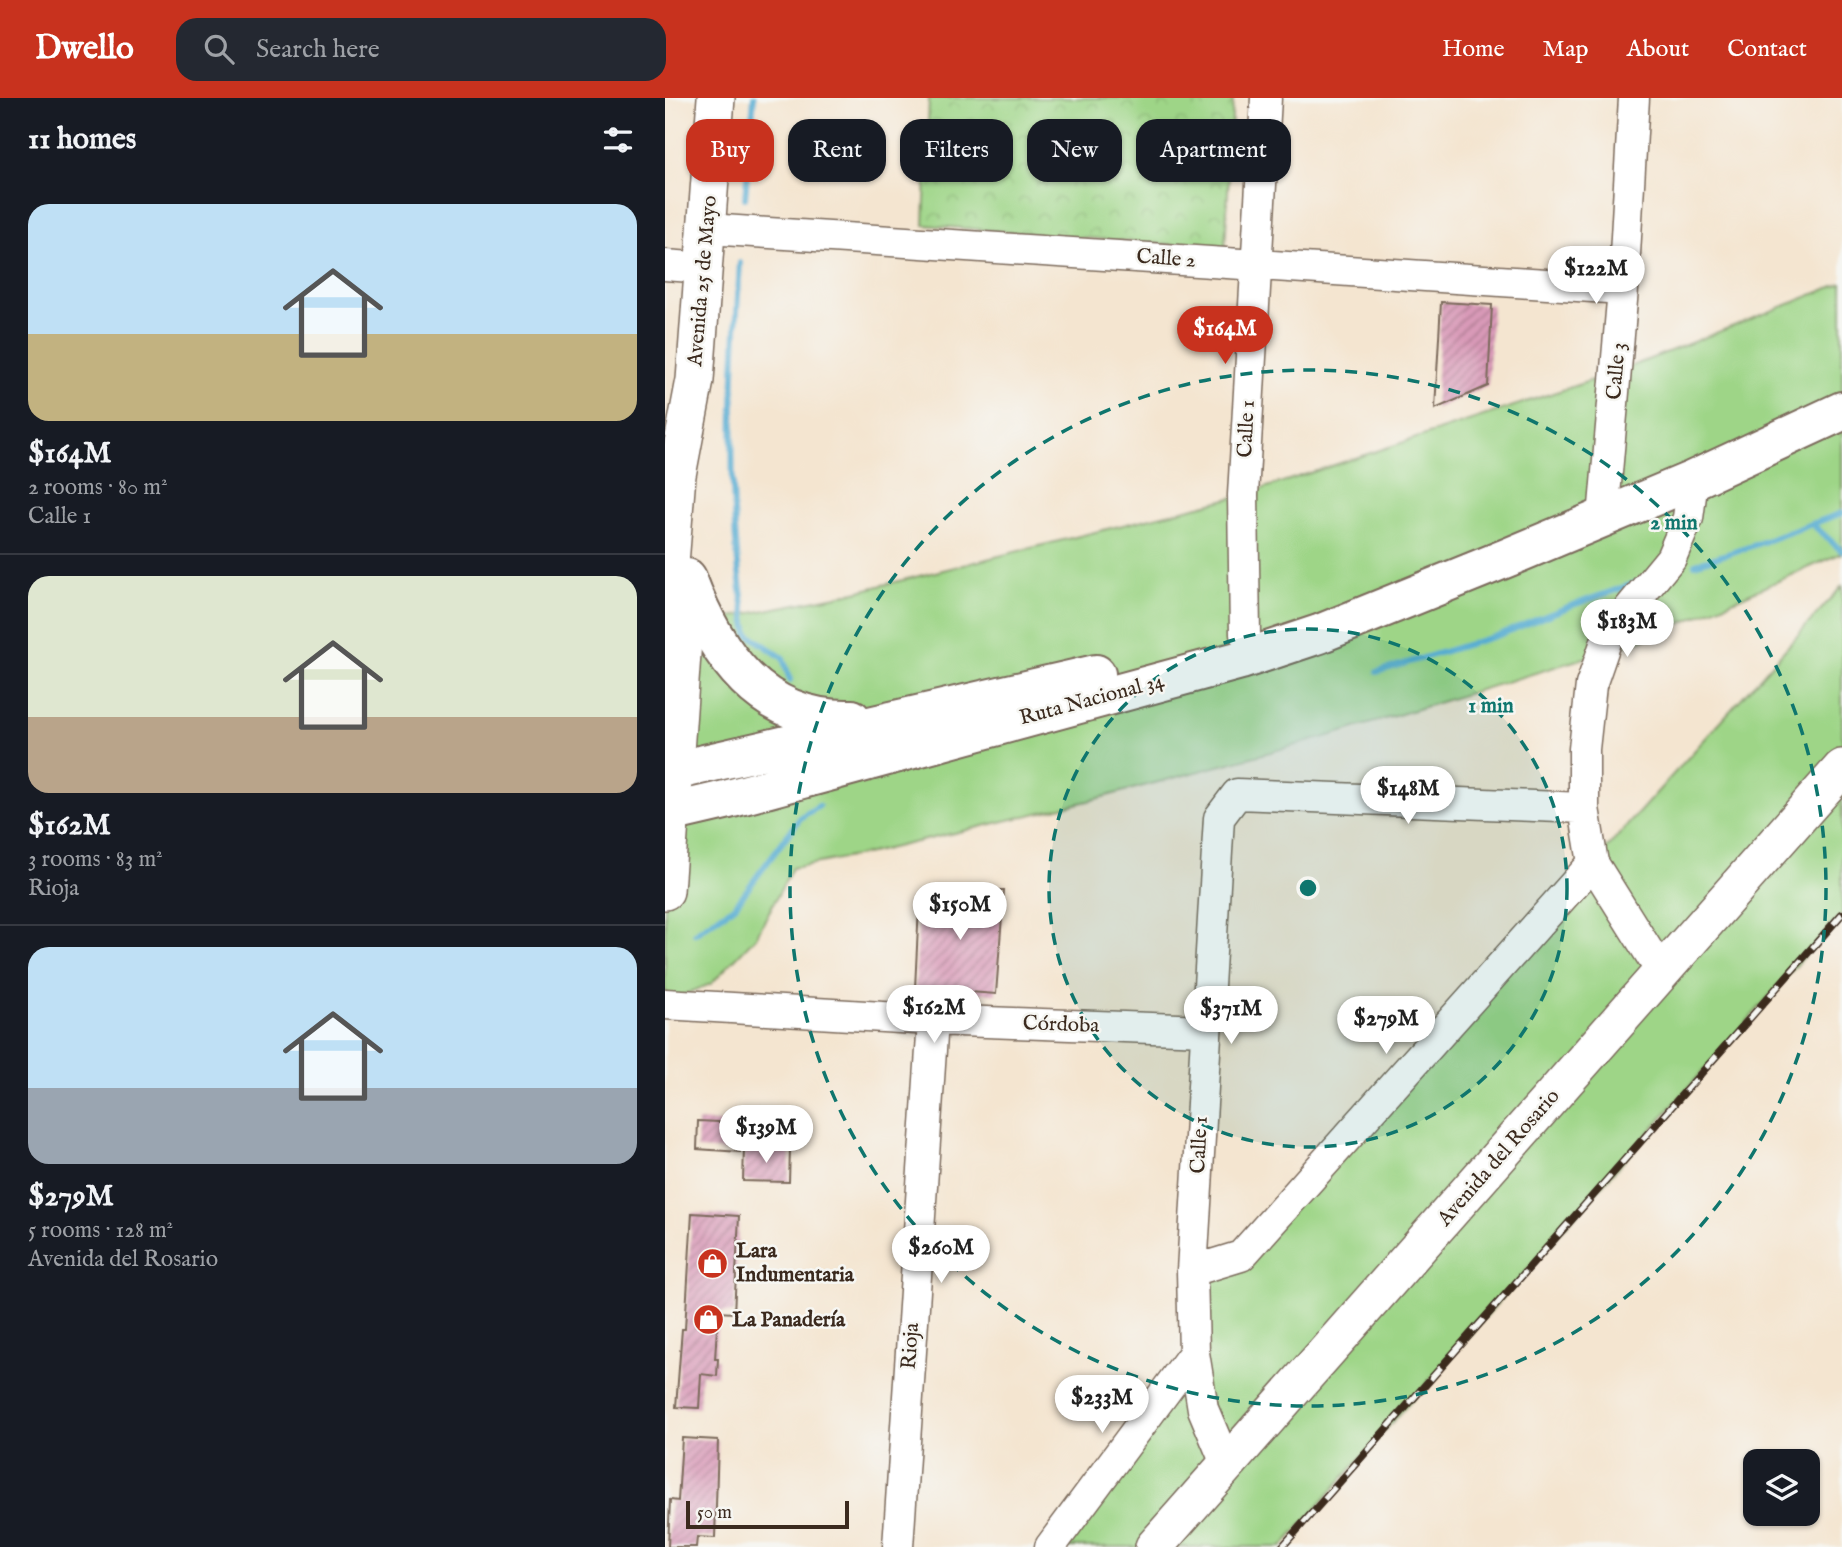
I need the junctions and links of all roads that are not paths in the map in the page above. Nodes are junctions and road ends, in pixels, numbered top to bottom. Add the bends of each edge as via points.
1 (716, 98) edge
2 (1266, 98) edge
3 (1634, 98) edge
4 (708, 229) junction
5 (665, 265) edge
6 (1256, 265) junction
7 (705, 268) junction
8 (1623, 289) junction
9 (1842, 411) edge
10 (1693, 480) junction
11 (1603, 518) junction
12 (1509, 557) junction
13 (671, 603) edge
14 (1245, 634) junction
15 (985, 698) junction
16 (1842, 768) edge
17 (669, 772) edge
18 (1584, 808) junction
19 (668, 813) edge
20 (1593, 863) junction
21 (665, 891) edge
22 (1662, 973) junction
23 (665, 1004) edge
24 (933, 1020) junction
25 (1206, 1030) junction
26 (1192, 1271) junction
27 (1194, 1353) junction
28 (1227, 1466) junction
29 (898, 1547) edge
30 (1050, 1547) edge
31 (1154, 1547) edge

1 - 4 main road, Avenida 25 de Mayo
2 - 6 street, Calle 1
3 - 8 street, Calle 3
4 - 6 street, Calle 2
4 - 7 main road, Avenida 25 de Mayo
5 - 7 street
6 - 8 street, Calle 2
6 - 14 street, Calle 1 via 1243,495
7 - 13 main road, Avenida 25 de Mayo via 695,380 696,477
8 - 11 street, Calle 3
9 - 10 highway, Ruta Nacional 34
10 - 11 highway, Ruta Nacional 34
10 - 18 street via 1688,518 1671,558 1609,633 1591,685
11 - 12 highway, Ruta Nacional 34
12 - 14 highway, Ruta Nacional 34
12 - 19 highway, Ruta Nacional 34 via 1319,634 1241,660
13 - 15 highway via 708,629 750,683 814,718 852,719
13 - 17 main road, Avenida 25 de Mayo
14 - 15 highway, Ruta Nacional 34 via 1110,671
15 - 17 highway, Ruta Nacional 34
16 - 22 main road, Avenida del Rosario
17 - 19 main road, Avenida 25 de Mayo
18 - 20 street
18 - 25 street, Calle 1 via 1237,794 1219,818
19 - 21 main road, Avenida 25 de Mayo
20 - 22 street
20 - 26 street via 1241,1256
22 - 28 main road, Avenida del Rosario
23 - 24 street, Córdoba
24 - 25 street, Córdoba
24 - 29 street, Rioja
25 - 26 street, Calle 1
26 - 27 street, Calle 1
27 - 28 street, Calle 1 via 1203,1409
27 - 30 street
28 - 31 main road, Avenida del Rosario

